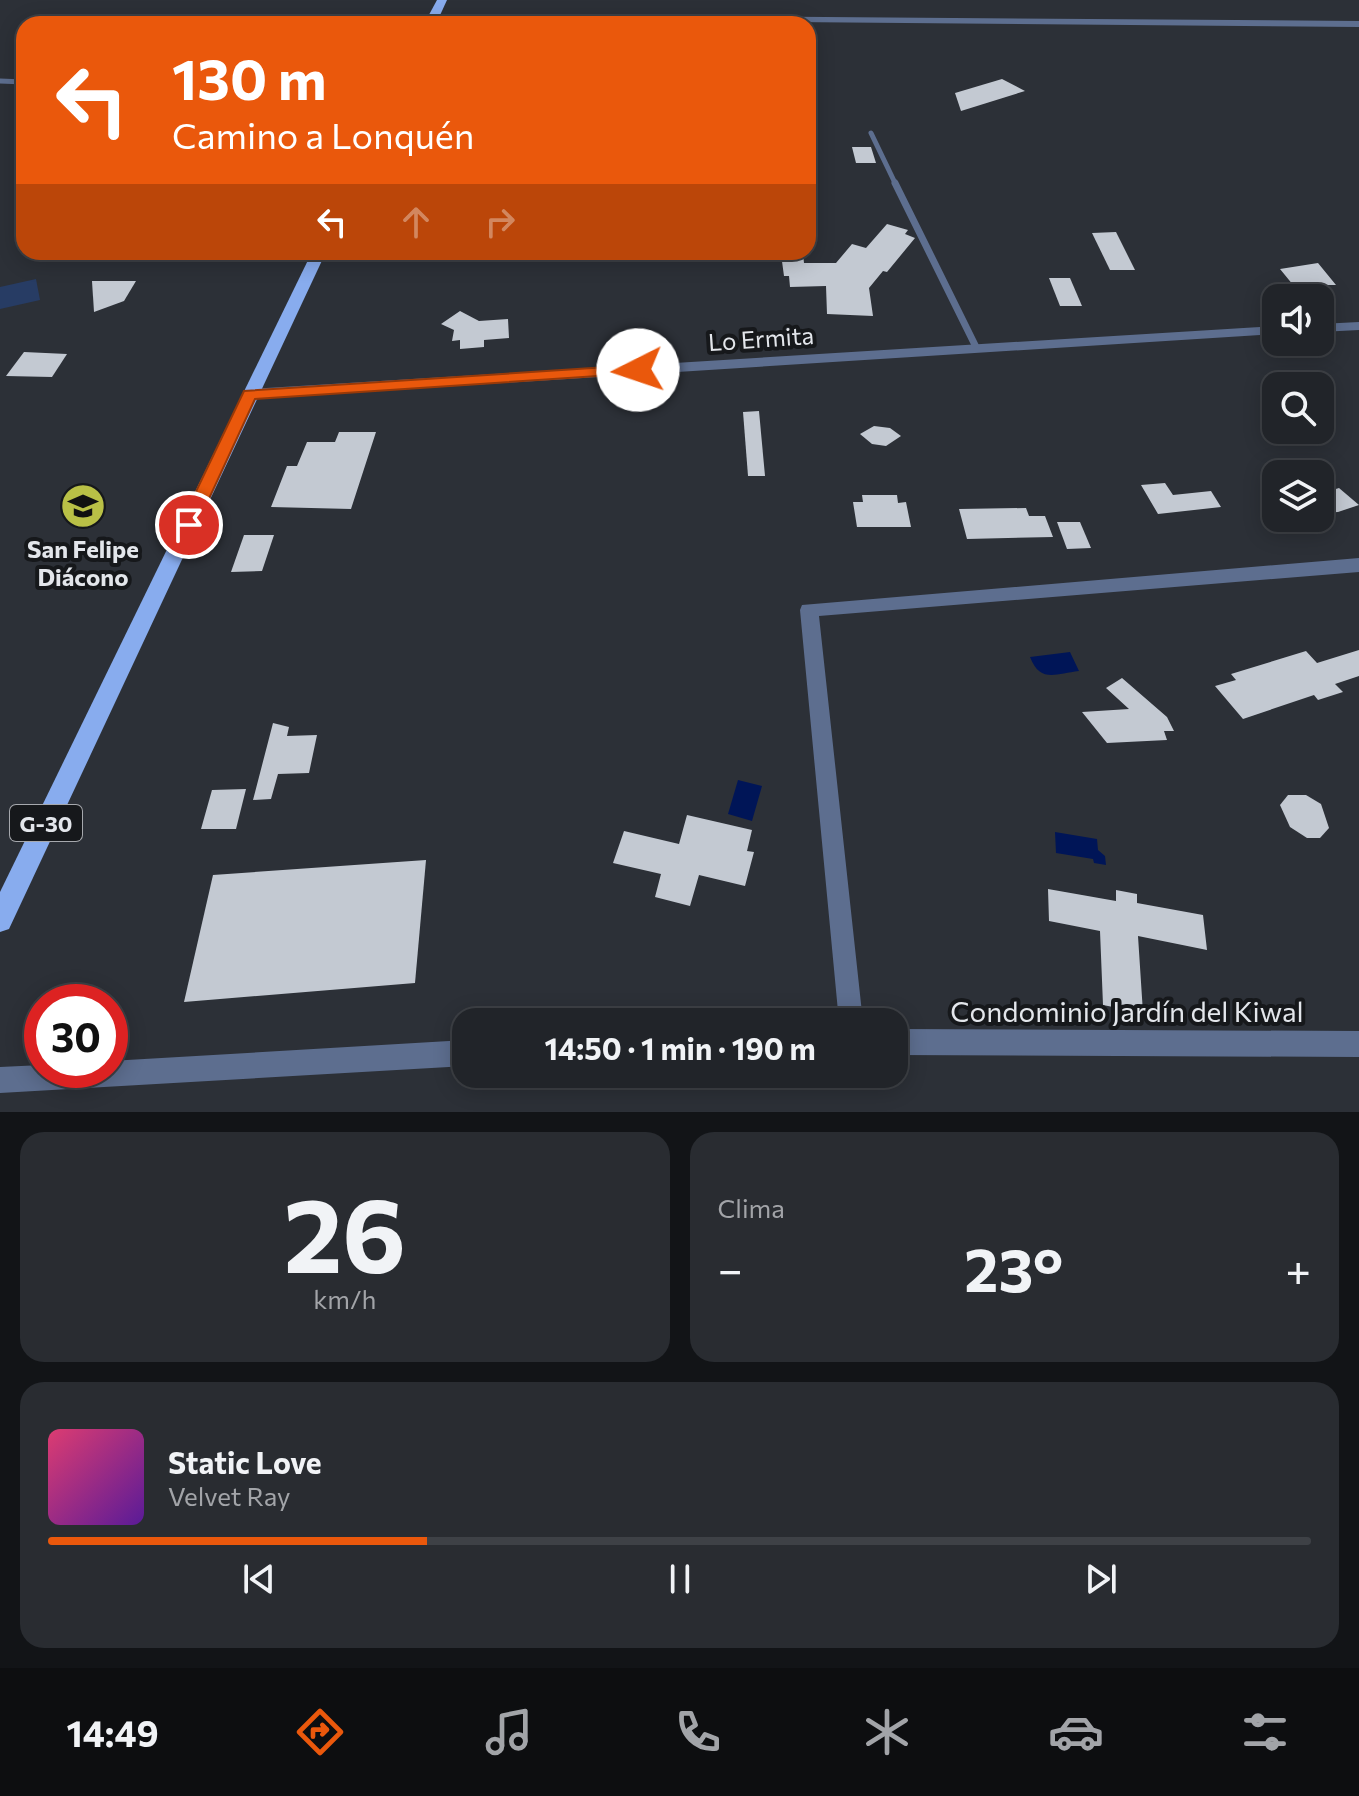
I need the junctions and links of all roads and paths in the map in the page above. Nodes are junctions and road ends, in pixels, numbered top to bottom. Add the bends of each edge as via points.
1 (816, 22) edge
2 (1359, 24) edge
3 (871, 133) dead end
4 (315, 260) edge
5 (1359, 326) edge
6 (1334, 327) edge
7 (1262, 331) edge
8 (976, 347) junction
9 (250, 394) junction
10 (1359, 565) edge
11 (0, 920) edge
12 (850, 1008) edge
13 (908, 1042) edge
14 (1359, 1044) edge
15 (452, 1054) edge
16 (0, 1080) edge

1 - 2 street
3 - 8 lane
4 - 9 main road, G-30
5 - 6 street
7 - 8 street, Lo Ermita
8 - 9 street, Lo Ermita
9 - 11 main road, G-30
10 - 12 street via 809,610
13 - 14 street, Condominio Jardín del Kiwal
15 - 16 street

